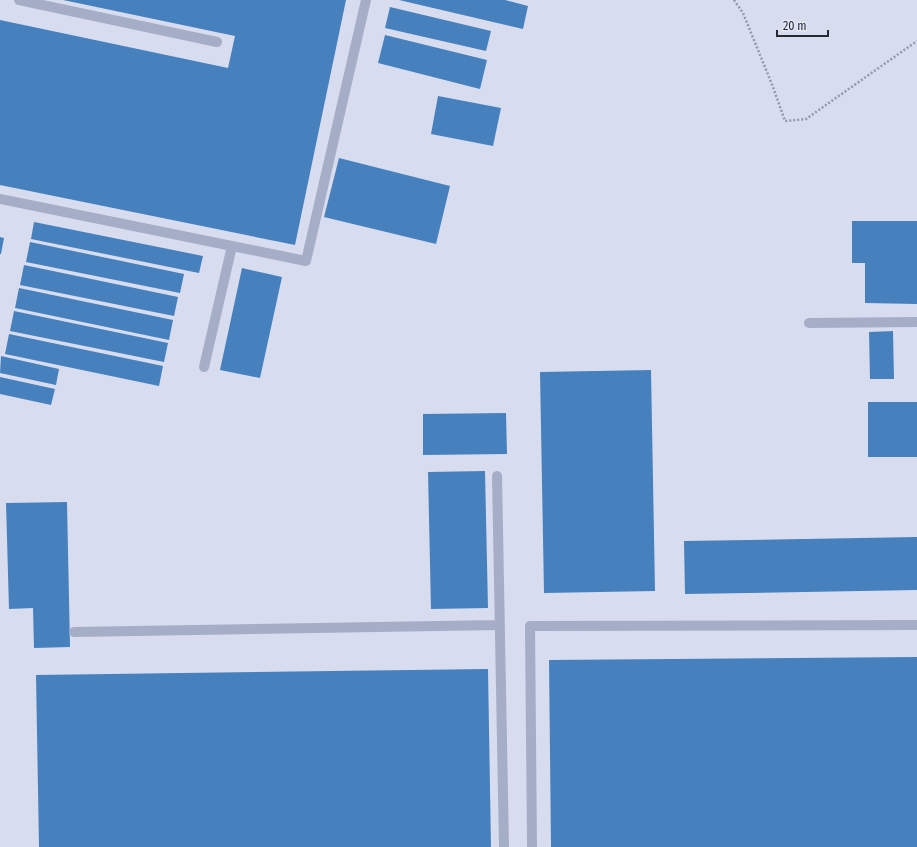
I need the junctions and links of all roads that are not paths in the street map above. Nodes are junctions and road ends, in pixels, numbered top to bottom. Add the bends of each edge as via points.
1 (19, 0) edge
2 (366, 0) edge
3 (216, 42) dead end
4 (0, 199) edge
5 (232, 246) junction
6 (917, 322) edge
7 (809, 323) dead end
8 (204, 367) dead end
9 (497, 476) dead end
10 (500, 625) junction
11 (917, 625) edge
12 (74, 632) dead end
13 (504, 847) edge
14 (532, 847) edge

1 - 3 street
2 - 5 street via 306,261
4 - 5 street
5 - 8 street
6 - 7 street
9 - 10 street
10 - 12 street
10 - 13 street
11 - 14 street via 530,626

